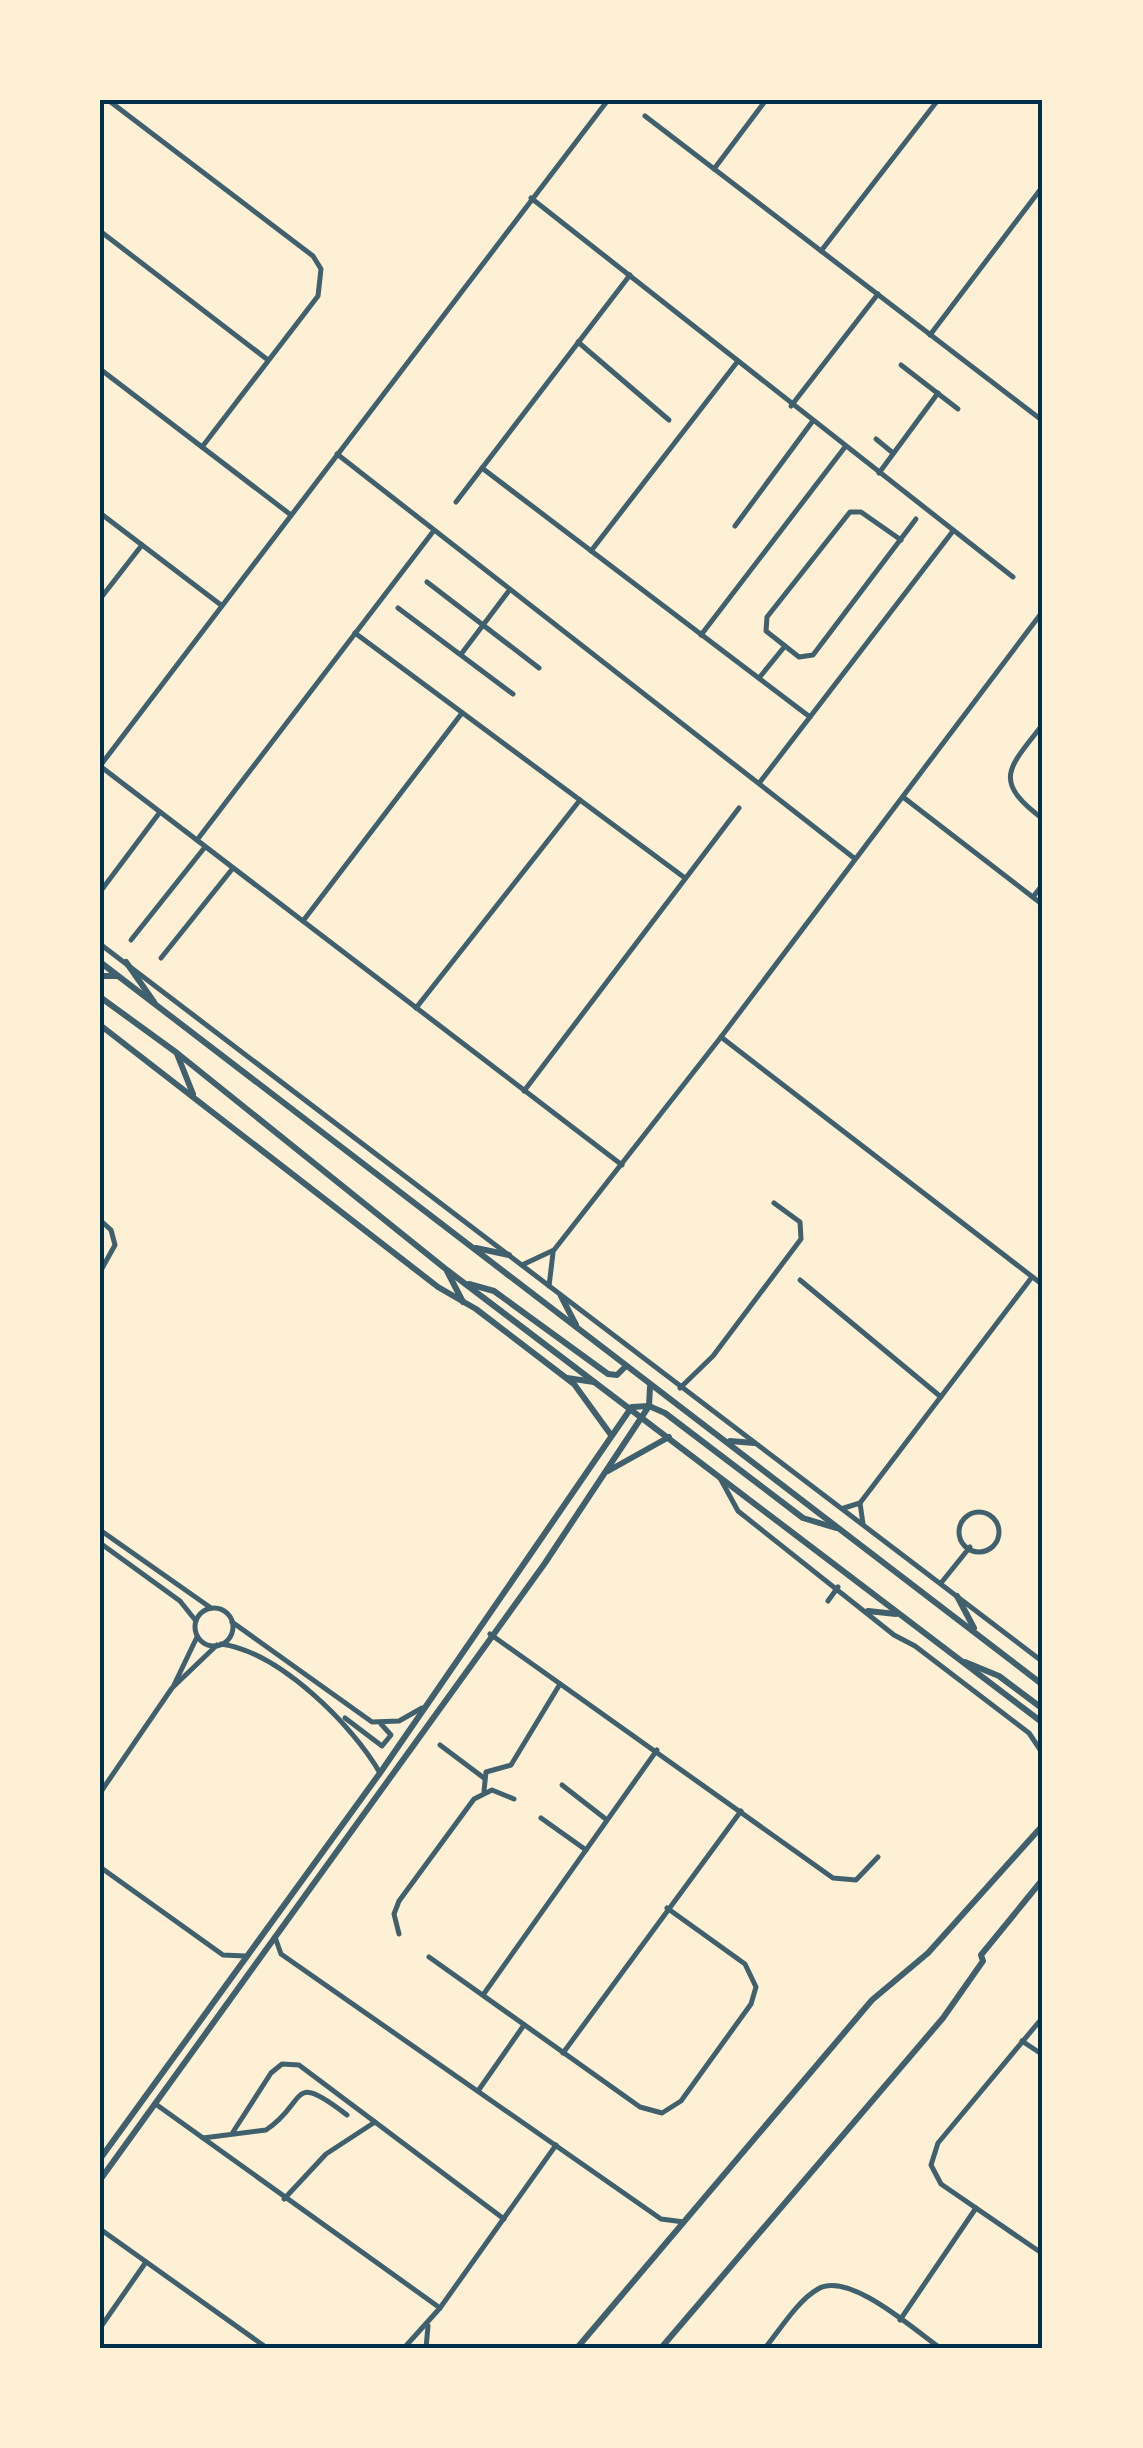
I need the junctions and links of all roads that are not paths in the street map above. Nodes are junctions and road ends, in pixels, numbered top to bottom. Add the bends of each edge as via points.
1 (108, 100) edge
2 (608, 100) edge
3 (766, 100) edge
4 (938, 100) edge
5 (645, 116) dead end
6 (714, 169) junction
7 (1043, 186) edge
8 (531, 198) junction
9 (100, 232) edge
10 (822, 251) junction
11 (631, 274) junction
12 (878, 294) junction
13 (930, 335) junction
14 (578, 342) junction
15 (268, 360) junction
16 (738, 361) junction
17 (902, 365) dead end
18 (100, 369) edge
19 (938, 394) junction
20 (791, 406) junction
21 (958, 410) dead end
22 (1042, 417) edge
23 (668, 420) dead end
24 (812, 422) junction
25 (876, 440) dead end
26 (202, 447) junction
27 (845, 447) junction
28 (893, 453) junction
29 (337, 454) junction
30 (482, 468) junction
31 (878, 473) junction
32 (456, 502) dead end
33 (100, 513) edge
34 (291, 515) junction
35 (916, 519) dead end
36 (734, 526) dead end
37 (954, 530) junction
38 (432, 533) junction
39 (901, 540) junction
40 (142, 545) junction
41 (591, 551) junction
42 (1013, 577) dead end
43 (427, 582) dead end
44 (508, 592) junction
45 (100, 599) edge
46 (221, 605) junction
47 (398, 608) dead end
48 (1043, 611) edge
49 (484, 625) junction
50 (355, 633) junction
51 (701, 635) junction
52 (785, 646) junction
53 (462, 654) junction
54 (539, 668) dead end
55 (760, 678) junction
56 (512, 694) dead end
57 (462, 713) junction
58 (810, 717) junction
59 (1043, 724) edge
60 (100, 766) edge
61 (760, 782) junction
62 (902, 796) junction
63 (580, 800) junction
64 (739, 808) dead end
65 (160, 812) junction
66 (1043, 819) edge
67 (197, 840) junction
68 (205, 846) junction
69 (854, 858) junction
70 (233, 868) junction
71 (685, 878) junction
72 (1043, 884) edge
73 (100, 892) edge
74 (1033, 897) junction
75 (1043, 905) edge
76 (303, 922) junction
77 (130, 940) dead end
78 (100, 944) edge
79 (161, 958) dead end
80 (100, 962) edge
81 (126, 962) junction
82 (100, 976) edge
83 (118, 976) junction
84 (100, 998) edge
85 (416, 1008) junction
86 (161, 1011) junction
87 (100, 1025) edge
88 (722, 1037) junction
89 (177, 1053) junction
90 (524, 1091) junction
91 (194, 1097) junction
92 (622, 1166) junction
93 (774, 1202) dead end
94 (100, 1220) edge
95 (470, 1246) junction
96 (554, 1250) junction
97 (509, 1254) junction
98 (522, 1265) junction
99 (447, 1270) junction
100 (100, 1272) edge
101 (1032, 1277) junction
102 (800, 1280) dead end
103 (468, 1284) junction
104 (1043, 1285) edge
105 (550, 1287) junction
106 (561, 1296) junction
107 (464, 1302) junction
108 (580, 1330) junction
109 (626, 1366) junction
110 (566, 1378) junction
111 (598, 1382) junction
112 (648, 1384) junction
113 (680, 1388) junction
114 (941, 1398) junction
115 (648, 1406) junction
116 (631, 1408) junction
117 (642, 1416) junction
118 (611, 1436) junction
119 (669, 1437) junction
120 (726, 1441) junction
121 (754, 1443) junction
122 (604, 1475) junction
123 (719, 1476) junction
124 (860, 1503) junction
125 (840, 1508) junction
126 (862, 1524) junction
127 (838, 1528) junction
128 (100, 1530) edge
129 (100, 1543) edge
130 (970, 1548) junction
131 (942, 1583) junction
132 (838, 1587) junction
133 (957, 1596) junction
134 (828, 1601) dead end
135 (212, 1608) junction
136 (868, 1612) junction
137 (899, 1614) junction
138 (196, 1621) junction
139 (232, 1622) junction
140 (977, 1633) junction
141 (490, 1634) junction
142 (197, 1636) junction
143 (219, 1645) junction
144 (959, 1660) junction
145 (1043, 1662) edge
146 (1032, 1677) junction
147 (1043, 1678) edge
148 (560, 1684) junction
149 (1043, 1686) edge
150 (172, 1688) junction
151 (428, 1703) junction
152 (1043, 1709) edge
153 (334, 1711) junction
154 (1041, 1723) edge
155 (380, 1724) junction
156 (440, 1744) dead end
157 (657, 1750) junction
158 (1043, 1754) edge
159 (380, 1773) junction
160 (484, 1778) junction
161 (562, 1784) dead end
162 (484, 1792) junction
163 (100, 1793) edge
164 (514, 1799) dead end
165 (741, 1811) junction
166 (542, 1818) dead end
167 (608, 1820) junction
168 (1043, 1825) edge
169 (586, 1850) junction
170 (878, 1857) dead end
171 (100, 1868) edge
172 (1043, 1879) edge
173 (667, 1908) junction
174 (399, 1934) dead end
175 (275, 1936) junction
176 (281, 1954) junction
177 (223, 1955) junction
178 (244, 1956) junction
179 (262, 1956) junction
180 (428, 1956) dead end
181 (232, 1974) junction
182 (482, 1996) junction
183 (1043, 2017) edge
184 (524, 2025) junction
185 (1022, 2041) junction
186 (563, 2053) junction
187 (1043, 2055) edge
188 (478, 2091) junction
189 (157, 2105) junction
190 (348, 2115) dead end
191 (374, 2122) junction
192 (232, 2132) junction
193 (202, 2138) junction
194 (556, 2145) junction
195 (100, 2159) edge
196 (100, 2180) edge
197 (284, 2200) junction
198 (976, 2208) junction
199 (504, 2218) junction
200 (660, 2219) junction
201 (684, 2222) junction
202 (100, 2228) edge
203 (668, 2241) junction
204 (1043, 2254) edge
205 (146, 2262) junction
206 (440, 2308) junction
207 (900, 2320) junction
208 (428, 2323) junction
209 (100, 2328) edge
210 (267, 2348) edge
211 (404, 2348) edge
212 (426, 2348) edge
213 (577, 2348) edge
214 (661, 2348) edge
215 (765, 2348) edge
216 (940, 2348) edge

1 - 15 street via 319,264 318,296
2 - 8 street
3 - 6 street
4 - 10 street
5 - 6 street
6 - 10 street
7 - 13 street
8 - 11 street
8 - 29 street
9 - 15 street
10 - 12 street
11 - 14 street
11 - 16 street
12 - 13 street
12 - 20 street
13 - 22 street
14 - 23 street
14 - 30 street
15 - 26 street
16 - 20 street
16 - 41 street
17 - 19 street
18 - 26 street
19 - 21 street
19 - 28 street
20 - 24 street
24 - 27 street
24 - 36 street
25 - 28 street
26 - 34 street
27 - 31 street
27 - 51 street
28 - 31 street
29 - 34 street
29 - 38 street
30 - 32 street
30 - 41 street
31 - 37 street
33 - 40 street
34 - 46 street
35 - 39 street
37 - 42 street
37 - 58 street
38 - 44 street
38 - 50 street
39 - 52 street via 812,655 802,658
39 - 52 street via 861,512 847,514 764,620
40 - 45 street
40 - 46 street
41 - 51 street
43 - 49 street
44 - 49 street
44 - 61 street
46 - 60 street
47 - 53 street
48 - 62 street
49 - 53 street
49 - 54 street
50 - 57 street
50 - 67 street
51 - 55 street
52 - 55 street
53 - 56 street
55 - 58 street
57 - 63 street
57 - 76 street
58 - 61 street
59 - 66 street via 1012,766 1009,782 1016,798
60 - 65 street
61 - 69 street
62 - 69 street
62 - 74 street
63 - 71 street
63 - 85 street
64 - 71 street
65 - 67 street
65 - 73 street
67 - 68 street
68 - 70 street
68 - 77 street
69 - 88 street
70 - 76 street
70 - 79 street
71 - 90 street
72 - 74 street
74 - 75 street
76 - 85 street
78 - 81 street
80 - 83 street
81 - 86 street
81 - 97 street
82 - 83 street
83 - 86 street
84 - 89 street
85 - 90 street
86 - 95 street
87 - 91 street
88 - 92 street
88 - 101 street
89 - 91 street
89 - 99 street
90 - 92 street
91 - 107 street
92 - 96 street
93 - 113 street via 800,1222 802,1240 713,1356
94 - 100 street via 115,1245
95 - 97 street
95 - 108 street
96 - 98 street
96 - 105 street
97 - 98 street
98 - 105 street
99 - 103 street
99 - 107 street
101 - 104 street
101 - 114 street
102 - 114 street
103 - 109 street via 494,1292 608,1374
103 - 111 street
105 - 106 street
106 - 108 street
106 - 113 street
107 - 110 street
108 - 109 street
109 - 112 street
110 - 111 street
110 - 118 street
111 - 116 street
112 - 115 street
112 - 120 street
113 - 121 street
114 - 124 street
115 - 116 street
115 - 117 street
115 - 127 street via 803,1518
116 - 117 street
116 - 118 street
117 - 119 street
117 - 122 street
118 - 151 street
119 - 122 street
119 - 123 street
120 - 121 street
120 - 127 street
121 - 125 street
122 - 141 street
123 - 132 street via 733,1507
123 - 137 street
124 - 125 street
124 - 126 street
125 - 126 street
126 - 131 street
127 - 140 street
128 - 135 street
129 - 138 street via 180,1601
130 - 130 street via 984,1554 1001,1530 978,1510 956,1533
130 - 131 street
131 - 133 street
132 - 134 street
132 - 136 street
133 - 140 street
133 - 145 street
135 - 138 street
135 - 139 street
136 - 137 street
136 - 158 street via 1029,1733
137 - 144 street
138 - 142 street
139 - 143 street
139 - 155 street
140 - 146 street
141 - 148 street
141 - 175 street
142 - 143 street
142 - 150 street
143 - 150 street
143 - 153 street via 258,1658
144 - 152 street via 992,1672
144 - 154 street
146 - 147 street
146 - 149 street
148 - 157 street
148 - 160 street via 511,1765 489,1769
150 - 163 street
151 - 155 street via 407,1718
151 - 159 street
153 - 155 street via 385,1746 391,1735
153 - 159 street
156 - 160 street
157 - 165 street
157 - 167 street
159 - 178 street
160 - 162 street
161 - 167 street
162 - 164 street
162 - 174 street via 399,1901
165 - 170 street via 840,1880 863,1876
165 - 173 street
166 - 169 street
167 - 169 street
168 - 201 street via 928,1953 872,2000
169 - 182 street
171 - 177 street
172 - 214 street via 981,1954 983,1961 943,2018
173 - 186 street
173 - 186 street via 752,1972 755,1993 681,2101 662,2113 647,2111
175 - 176 street
175 - 179 street
176 - 179 street
176 - 188 street
177 - 178 street
177 - 181 street
178 - 181 street
179 - 189 street
180 - 182 street
181 - 195 street
182 - 184 street
183 - 185 street
184 - 186 street
184 - 188 street
185 - 187 street
185 - 198 street via 932,2157 936,2179
188 - 194 street
189 - 193 street
189 - 196 street
190 - 192 street via 307,2092 266,2130
191 - 192 street via 299,2066 282,2064
191 - 197 street via 326,2154
191 - 199 street
192 - 193 street
193 - 197 street
194 - 199 street
194 - 200 street
197 - 206 street
198 - 204 street
198 - 207 street
199 - 206 street
200 - 201 street
200 - 203 street
201 - 203 street
202 - 205 street
203 - 213 street
205 - 209 street
205 - 210 street
206 - 208 street
207 - 215 street via 853,2288 828,2285 812,2293
207 - 216 street
208 - 211 street
208 - 212 street

